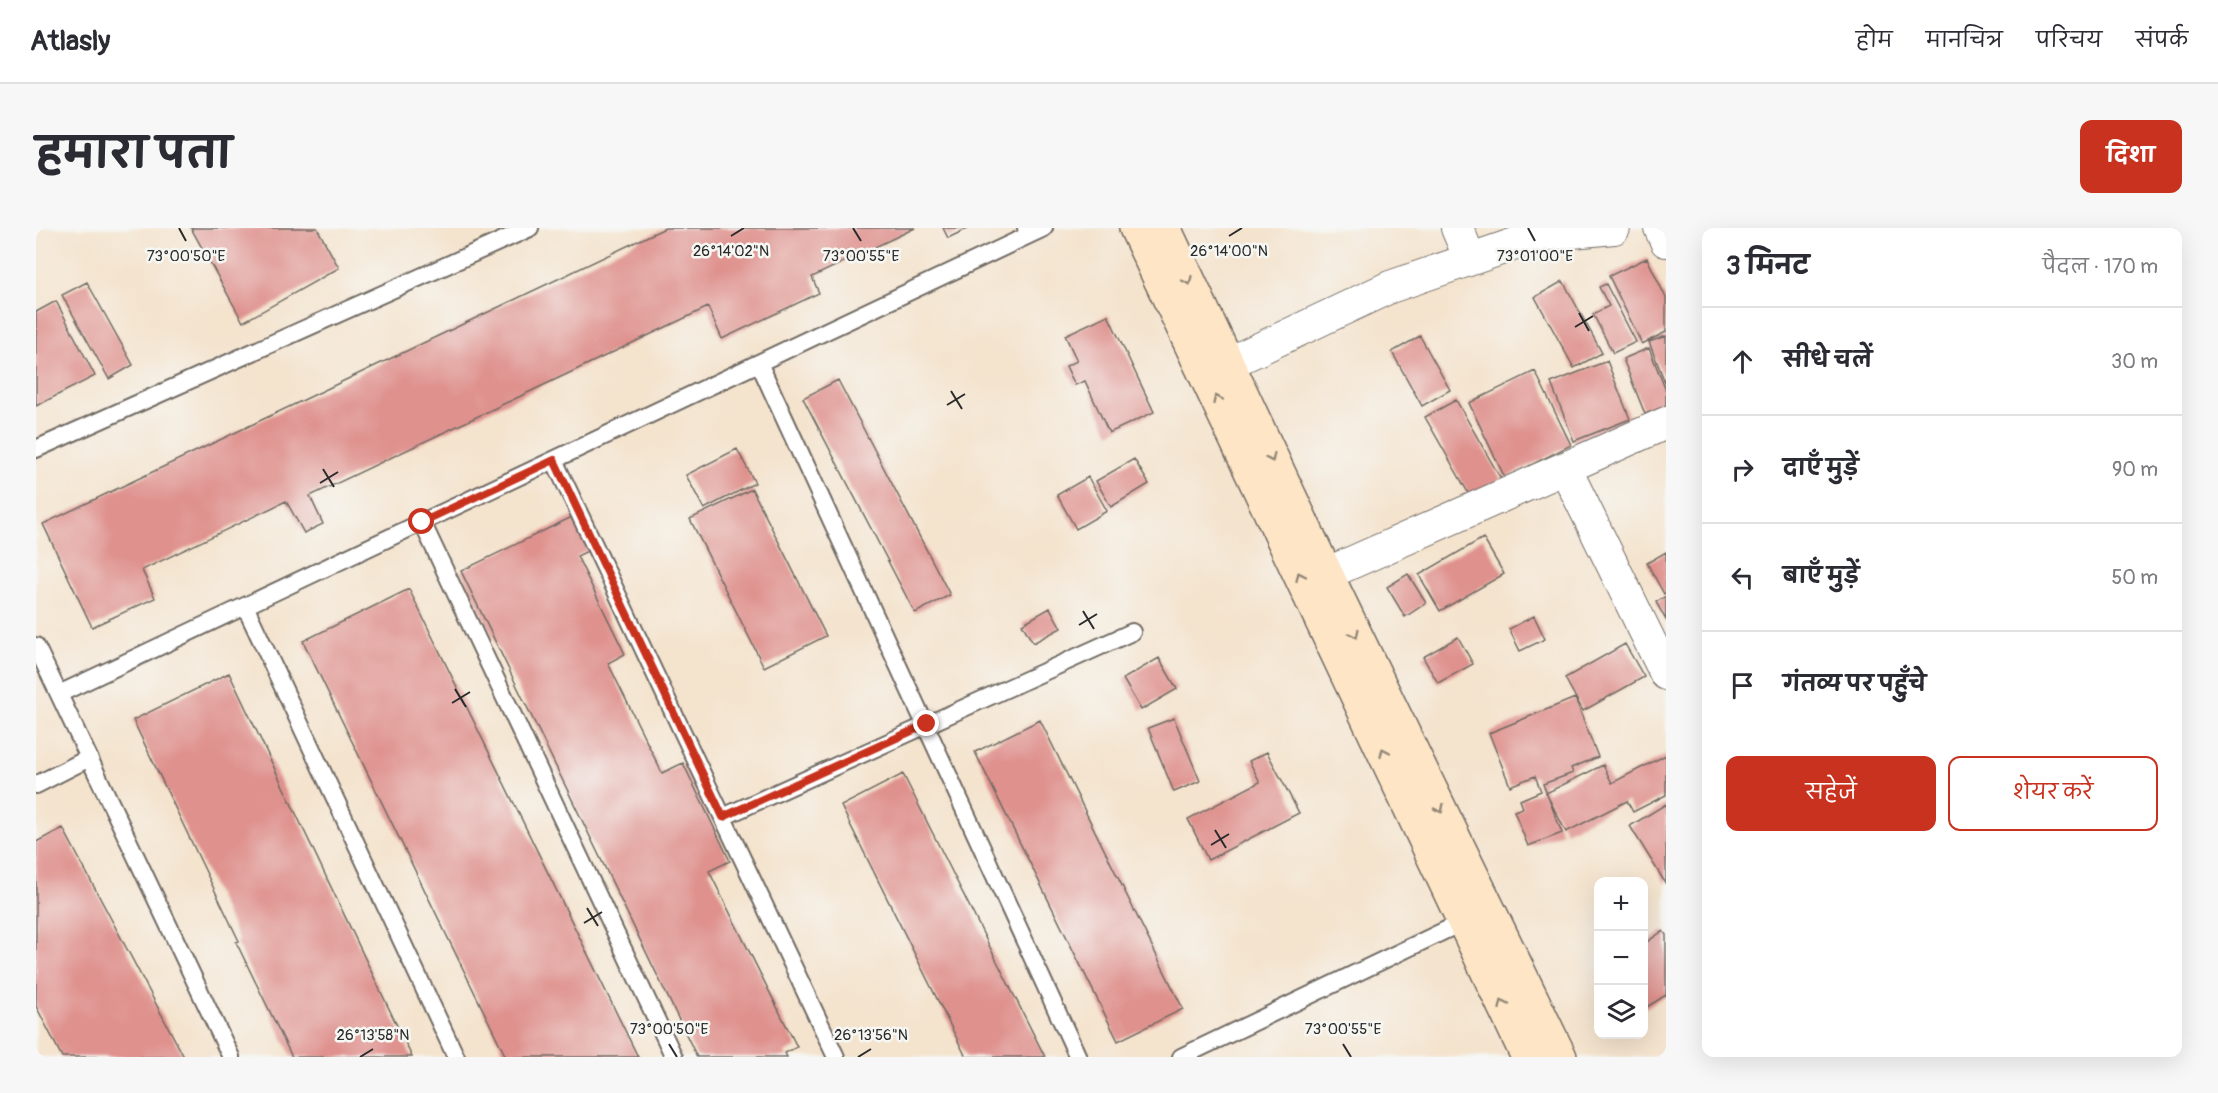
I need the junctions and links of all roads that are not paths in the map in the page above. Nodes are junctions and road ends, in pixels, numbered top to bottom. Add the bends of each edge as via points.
1 (530, 228) edge
2 (1136, 228) edge
3 (1164, 228) edge
4 (1457, 228) edge
5 (1614, 228) edge
6 (1660, 228) edge
7 (1033, 230) edge
8 (1666, 241) edge
9 (1470, 259) junction
10 (759, 363) junction
11 (1227, 364) junction
12 (1666, 423) edge
13 (36, 449) edge
14 (554, 460) junction
15 (1565, 468) junction
16 (422, 522) junction
17 (1326, 574) junction
18 (245, 606) junction
19 (1132, 632) dead end
20 (36, 646) edge
21 (1666, 674) edge
22 (59, 694) junction
23 (927, 724) junction
24 (89, 758) junction
25 (36, 785) edge
26 (723, 817) junction
27 (1476, 915) junction
28 (231, 1057) edge
29 (456, 1057) edge
30 (674, 1057) edge
31 (836, 1057) edge
32 (1078, 1057) edge
33 (1181, 1057) edge
34 (1528, 1057) edge
35 (1560, 1057) edge

1 - 13 lane
27 -> 2 street
3 -> 11 street
4 - 9 street
5 - 9 street via 1541,235
6 - 8 street
7 - 10 lane
9 - 11 street via 1390,287
10 - 14 lane
10 - 23 lane
11 -> 17 street
12 - 15 street
14 - 16 lane
14 - 26 lane
15 - 17 street
15 - 21 street
16 - 18 lane
16 - 30 lane
17 -> 27 street
18 - 22 lane
18 - 29 lane
19 - 23 lane
20 - 22 lane
22 - 24 lane
23 - 26 lane
23 - 32 lane
24 - 25 lane
24 - 28 lane
26 - 31 lane
27 - 33 lane
34 -> 27 street
27 - 35 street

